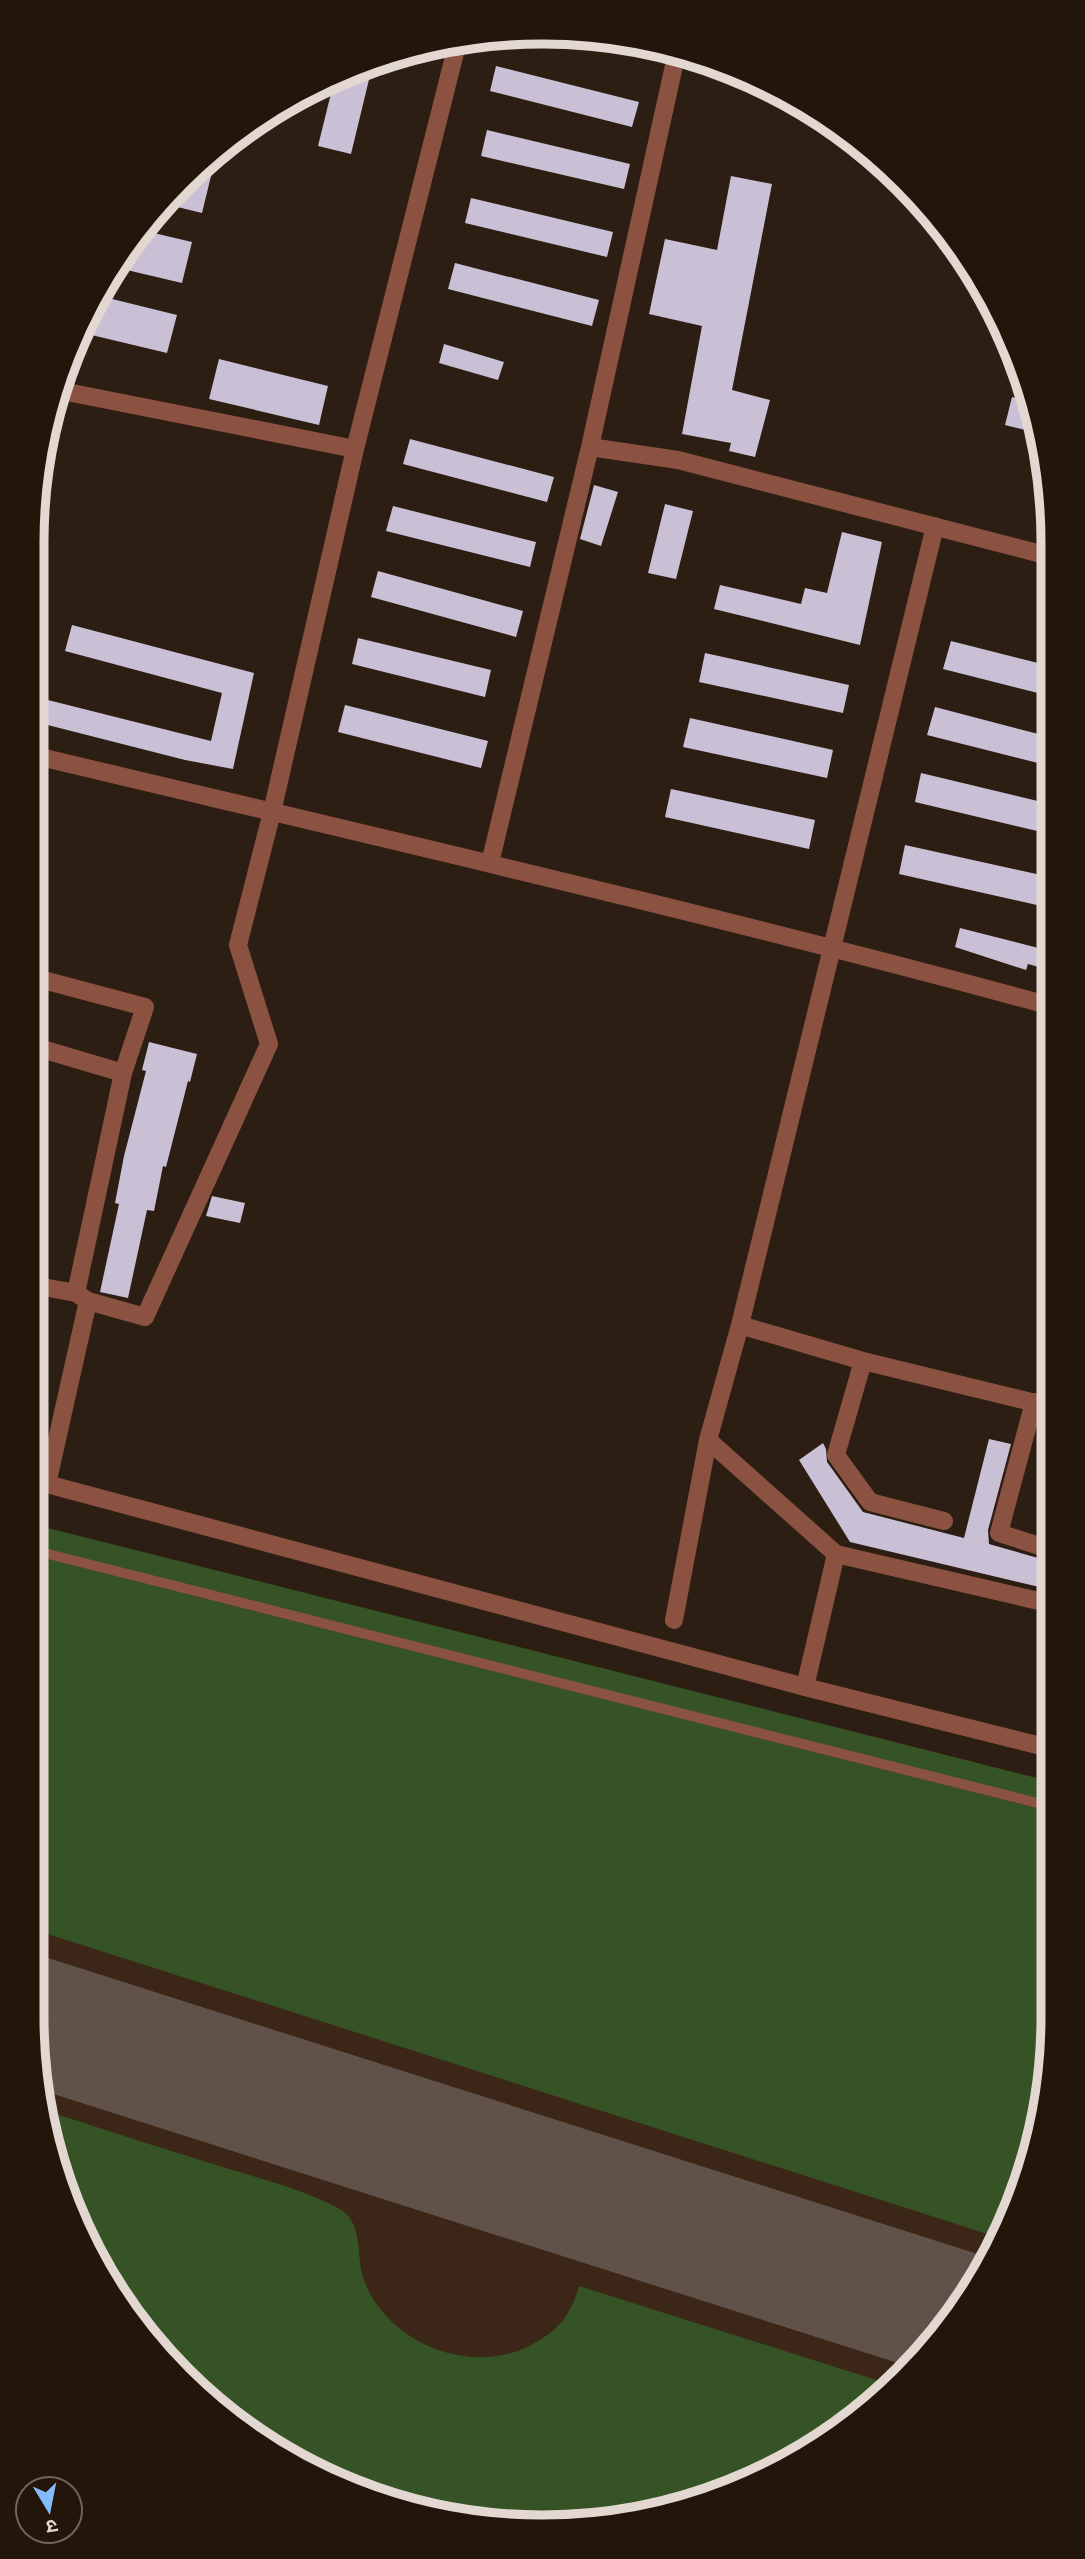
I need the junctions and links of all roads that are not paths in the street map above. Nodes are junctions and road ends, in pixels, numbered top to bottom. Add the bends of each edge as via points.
1 (455, 51) edge
2 (675, 62) edge
3 (67, 392) edge
4 (590, 447) junction
5 (355, 449) junction
6 (935, 526) junction
7 (1041, 554) edge
8 (44, 758) edge
9 (272, 812) junction
10 (490, 863) junction
11 (832, 946) junction
12 (44, 980) edge
13 (1041, 1003) edge
14 (44, 1050) edge
15 (124, 1073) junction
16 (44, 1288) edge
17 (82, 1297) junction
18 (740, 1325) junction
19 (863, 1361) junction
20 (1034, 1402) junction
21 (1041, 1404) edge
22 (708, 1440) junction
23 (44, 1460) edge
24 (44, 1483) edge
25 (944, 1521) dead end
26 (1041, 1546) edge
27 (44, 1553) edge
28 (836, 1554) junction
29 (1041, 1601) edge
30 (674, 1620) dead end
31 (805, 1687) junction
32 (1041, 1746) edge
33 (1041, 1804) edge

1 - 5 street
2 - 4 street
3 - 5 street
4 - 6 street via 678,460
4 - 10 street
5 - 9 street
6 - 7 street
6 - 11 street
8 - 9 street
9 - 10 street
9 - 17 street via 238,945 269,1044 145,1317
10 - 11 street
11 - 13 street
11 - 18 street
12 - 15 street via 145,1007
14 - 15 street
15 - 17 street
16 - 17 street
17 - 23 street
18 - 19 street
18 - 22 street
19 - 20 street
19 - 25 street via 836,1455 870,1502
20 - 21 street
20 - 26 street via 999,1533
22 - 28 street
22 - 30 street
24 - 31 street
27 - 33 lane
28 - 29 street
28 - 31 street
31 - 32 street

